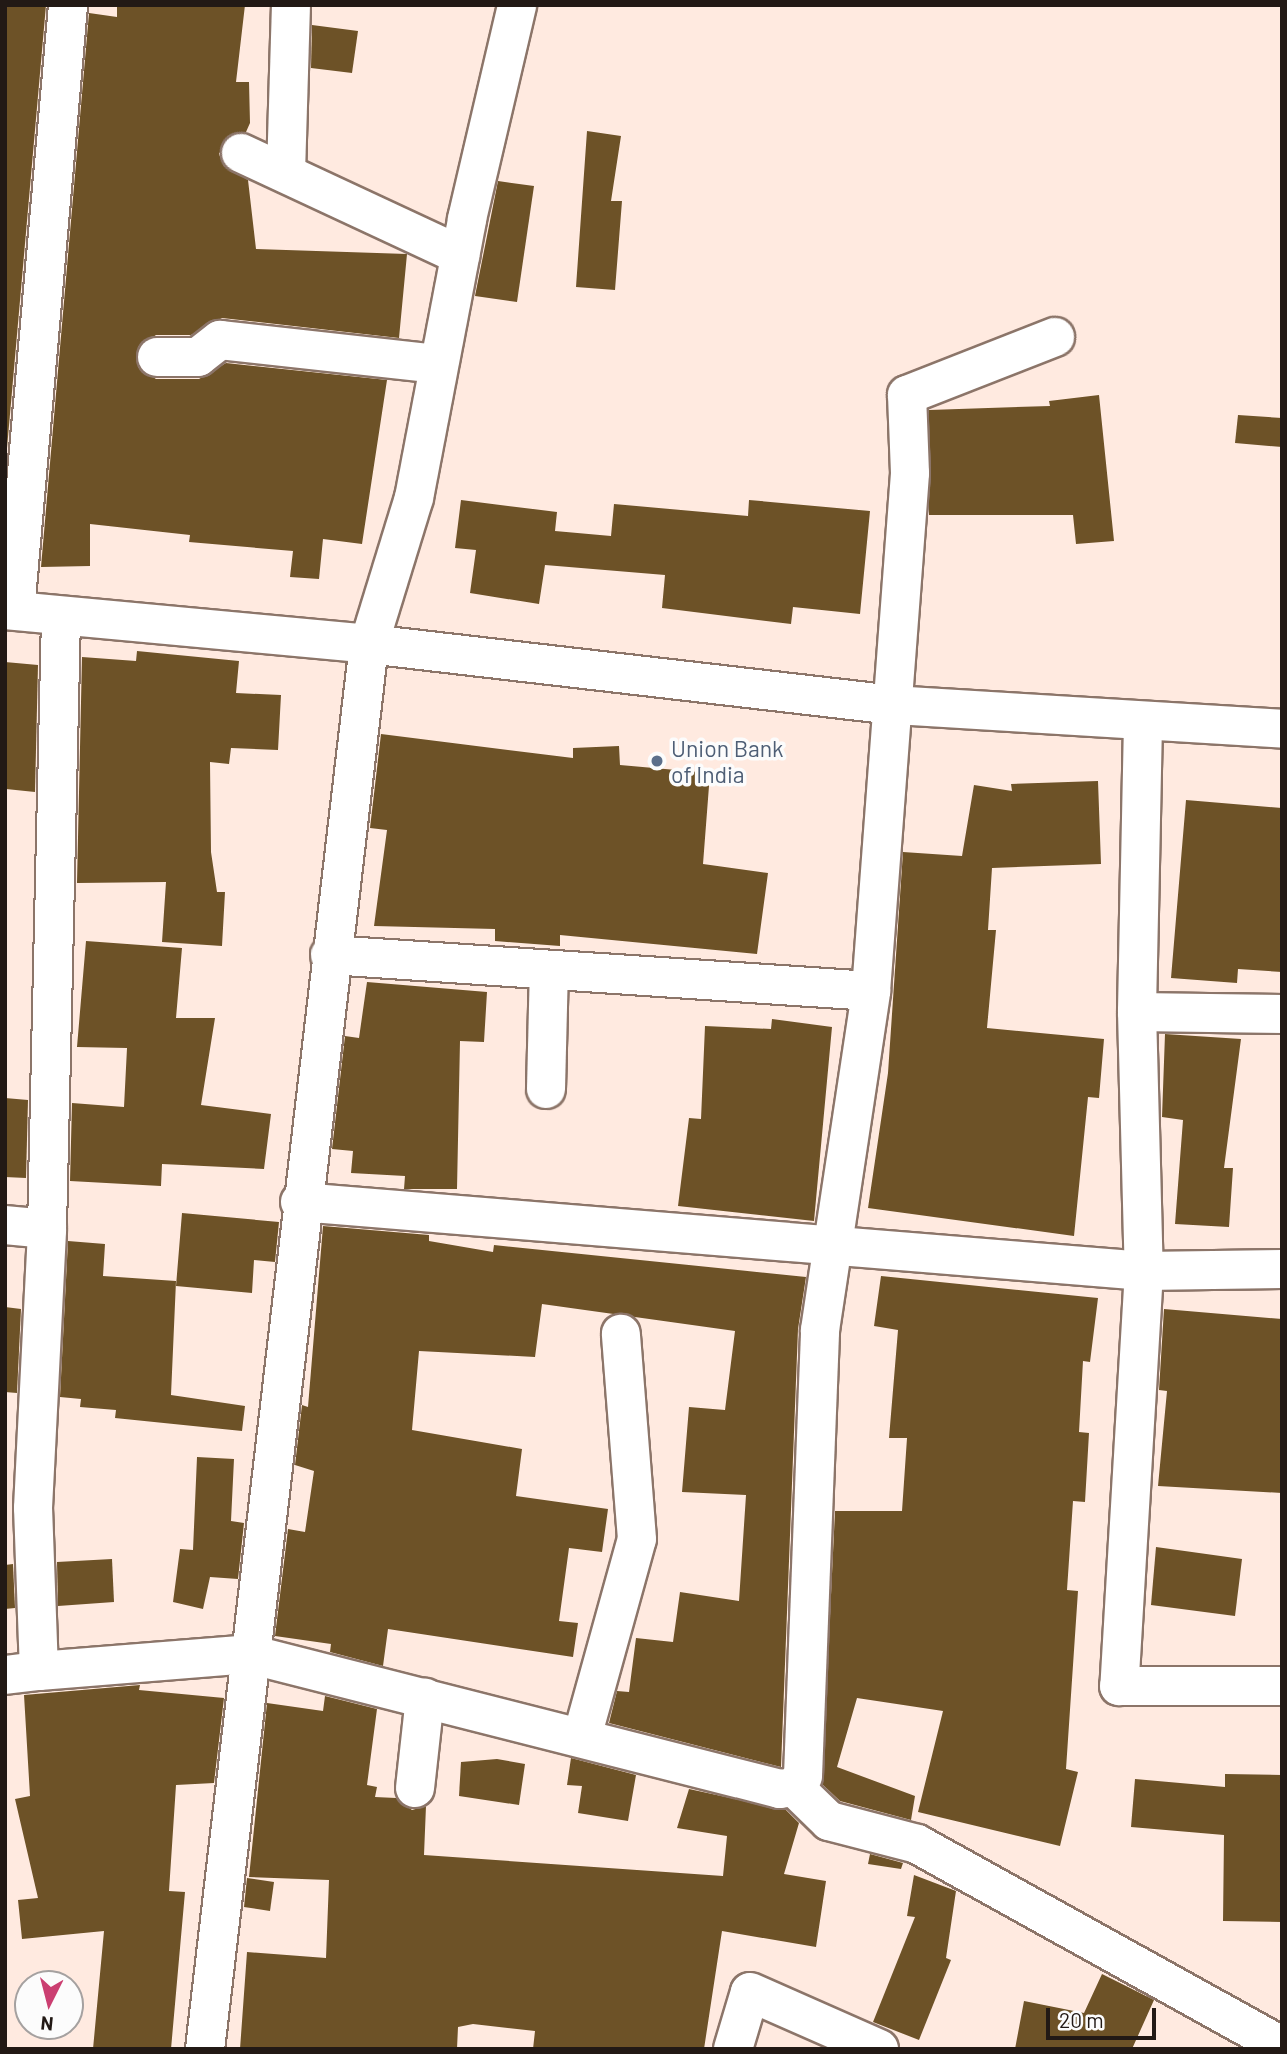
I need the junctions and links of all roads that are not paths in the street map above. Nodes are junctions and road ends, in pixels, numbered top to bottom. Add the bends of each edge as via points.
1 (68, 5) edge
2 (290, 5) edge
3 (517, 5) edge
4 (241, 153) dead end
5 (286, 173) junction
6 (460, 255) junction
7 (1055, 337) dead end
8 (157, 357) dead end
9 (439, 364) junction
10 (10, 610) edge
11 (61, 618) junction
12 (369, 644) junction
13 (894, 705) junction
14 (1143, 723) junction
15 (1282, 729) edge
16 (330, 955) junction
17 (549, 970) junction
18 (870, 991) junction
19 (1137, 1012) junction
20 (1282, 1014) edge
21 (546, 1089) dead end
22 (300, 1202) junction
23 (5, 1225) edge
24 (47, 1229) junction
25 (834, 1245) junction
26 (1282, 1269) edge
27 (1144, 1271) junction
28 (621, 1334) dead end
29 (249, 1654) junction
30 (22, 1673) edge
31 (1282, 1686) edge
32 (425, 1698) junction
33 (582, 1737) junction
34 (794, 1787) junction
35 (415, 1788) dead end
36 (1282, 2046) edge
37 (205, 2049) edge
38 (733, 2049) edge
39 (879, 2049) edge

1 - 10 street
2 - 5 street
3 - 6 street
4 - 5 street
5 - 6 street
6 - 9 street
7 - 13 street via 907,396 910,473
8 - 9 street via 198,357 220,340
9 - 12 street via 414,498
10 - 11 street
11 - 12 street
11 - 24 street
12 - 13 street
12 - 16 street
13 - 14 street
13 - 18 street
14 - 15 street
14 - 19 street
16 - 17 street
16 - 22 street
17 - 18 street
17 - 21 street
18 - 25 street
19 - 20 street
19 - 27 street
22 - 25 street
22 - 29 street
23 - 24 street
24 - 30 street
25 - 27 street
25 - 34 street via 820,1330 807,1727 803,1776
26 - 27 street
27 - 31 street via 1119,1686
28 - 33 street via 637,1539
29 - 30 street
29 - 32 street
29 - 37 street
32 - 33 street
32 - 35 street
33 - 34 street
34 - 36 street via 829,1821 917,1844
38 - 39 street via 750,1992

